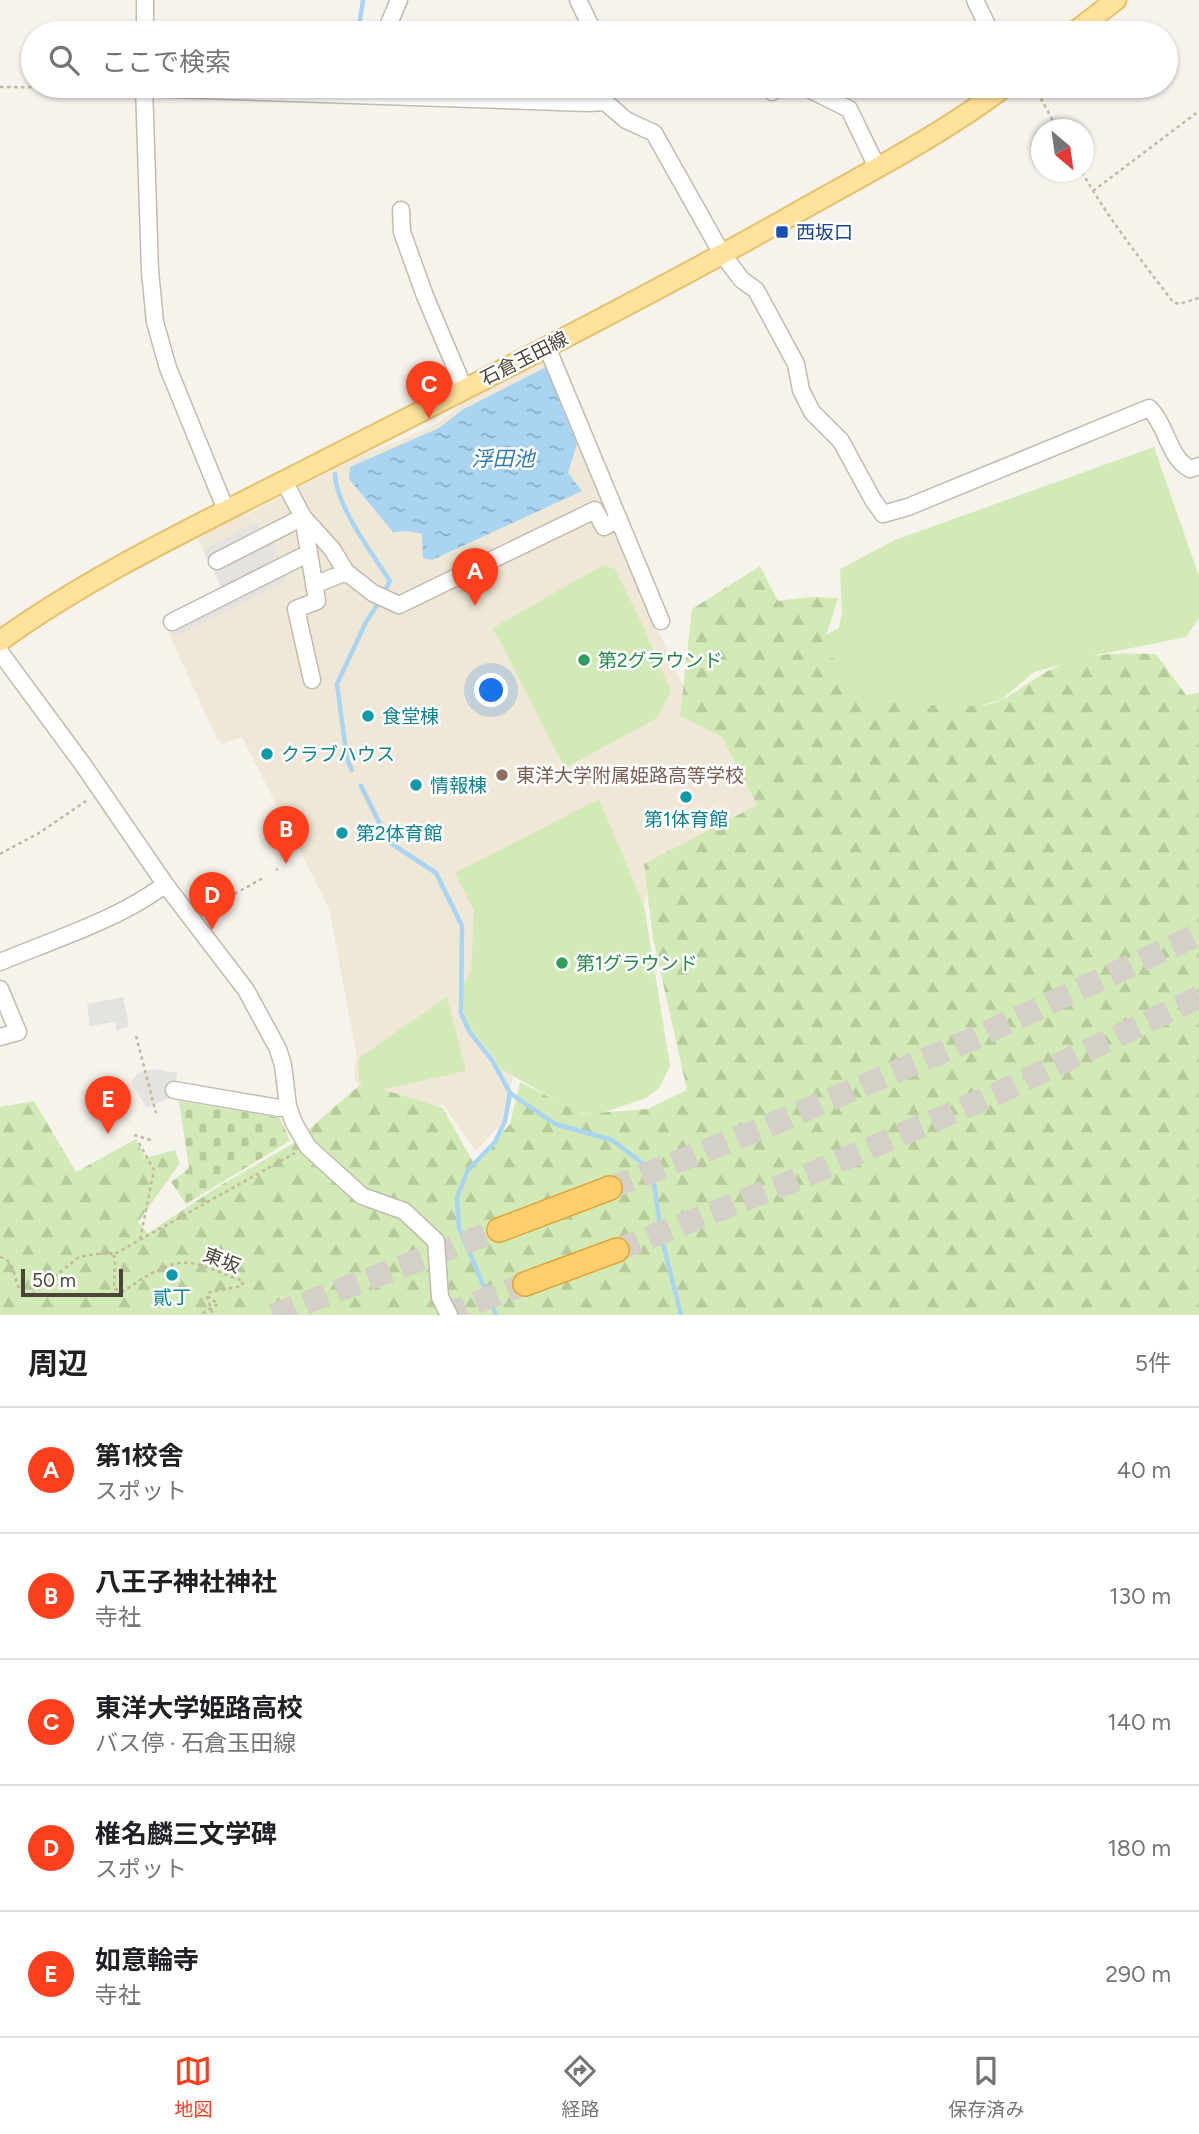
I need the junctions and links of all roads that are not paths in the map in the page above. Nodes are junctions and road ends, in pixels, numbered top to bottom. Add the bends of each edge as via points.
1 (145, 0) edge
2 (398, 0) edge
3 (578, 0) edge
4 (975, 0) edge
5 (1116, 0) edge
6 (145, 21) edge
7 (390, 21) edge
8 (588, 21) edge
9 (985, 21) edge
10 (1089, 21) edge
11 (144, 98) edge
12 (501, 98) edge
13 (603, 98) edge
14 (827, 98) edge
15 (990, 98) edge
16 (605, 102) junction
17 (877, 167) junction
18 (401, 210) dead end
19 (722, 254) junction
20 (547, 347) junction
21 (464, 388) junction
22 (1199, 466) edge
23 (284, 481) junction
24 (226, 510) junction
25 (303, 517) junction
26 (619, 519) junction
27 (309, 553) junction
28 (217, 561) dead end
29 (346, 572) junction
30 (314, 585) junction
31 (661, 621) dead end
32 (172, 622) dead end
33 (0, 641) edge
34 (0, 652) edge
35 (312, 680) dead end
36 (165, 884) junction
37 (0, 962) edge
38 (0, 989) edge
39 (0, 1037) edge
40 (174, 1090) dead end
41 (288, 1105) junction
42 (610, 1188) tunnel mouth
43 (499, 1230) tunnel mouth
44 (617, 1250) tunnel mouth
45 (526, 1284) tunnel mouth
46 (449, 1315) edge

1 - 6 street
2 - 7 street
3 - 8 street
4 - 9 street
5 - 10 main road
11 - 24 street via 155,321 168,368
12 - 16 street
13 - 16 street
14 - 17 street via 849,109
15 - 17 main road, 石倉玉田線
16 - 19 street via 626,120 654,133
17 - 19 main road, 石倉玉田線
18 - 21 street via 402,232
19 - 20 main road, 石倉玉田線
19 - 22 street via 756,290 796,364 812,412 842,441 883,514 1149,408 1157,415 1180,464 1190,469
20 - 21 main road, 石倉玉田線
20 - 26 street
21 - 23 main road, 石倉玉田線
23 - 24 main road, 石倉玉田線
23 - 25 street
24 - 33 main road, 石倉玉田線 via 78,589
25 - 27 street
25 - 28 street
25 - 29 street
26 - 29 street via 604,527 596,510 399,605 373,593
26 - 31 street
27 - 30 street
27 - 32 street
29 - 30 street
30 - 35 street via 317,601 296,608
34 - 36 street
36 - 37 street via 113,915
36 - 41 street via 246,990 278,1049
38 - 39 street via 18,1032
40 - 41 street via 279,1108
41 - 46 street via 308,1147 362,1196 404,1211 436,1241 440,1297
42 - 43 highway
44 - 45 highway

